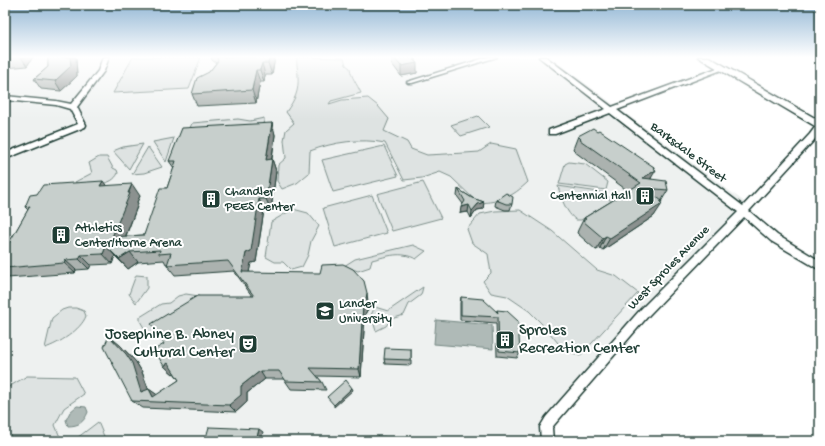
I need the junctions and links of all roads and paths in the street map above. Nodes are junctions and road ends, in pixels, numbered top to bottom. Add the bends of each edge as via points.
1 (96, 78) edge
2 (424, 78) edge
3 (569, 78) edge
4 (696, 78) edge
5 (739, 78) edge
6 (410, 82) dead end
7 (5, 98) edge
8 (73, 107) junction
9 (611, 110) junction
10 (820, 120) edge
11 (820, 126) edge
12 (552, 132) dead end
13 (5, 156) edge
14 (743, 212) junction
15 (820, 266) edge
16 (546, 438) edge

1 - 8 street
2 - 6 street
3 - 9 street, Barksdale Street
4 - 9 street
5 - 11 main road
7 - 8 street
8 - 13 street via 82,125
9 - 12 street
9 - 14 street, Barksdale Street
10 - 11 street
11 - 14 street, West Sproles Avenue
14 - 15 street, Barksdale Street via 781,243
14 - 16 street, West Sproles Avenue via 645,312 550,421 546,427

